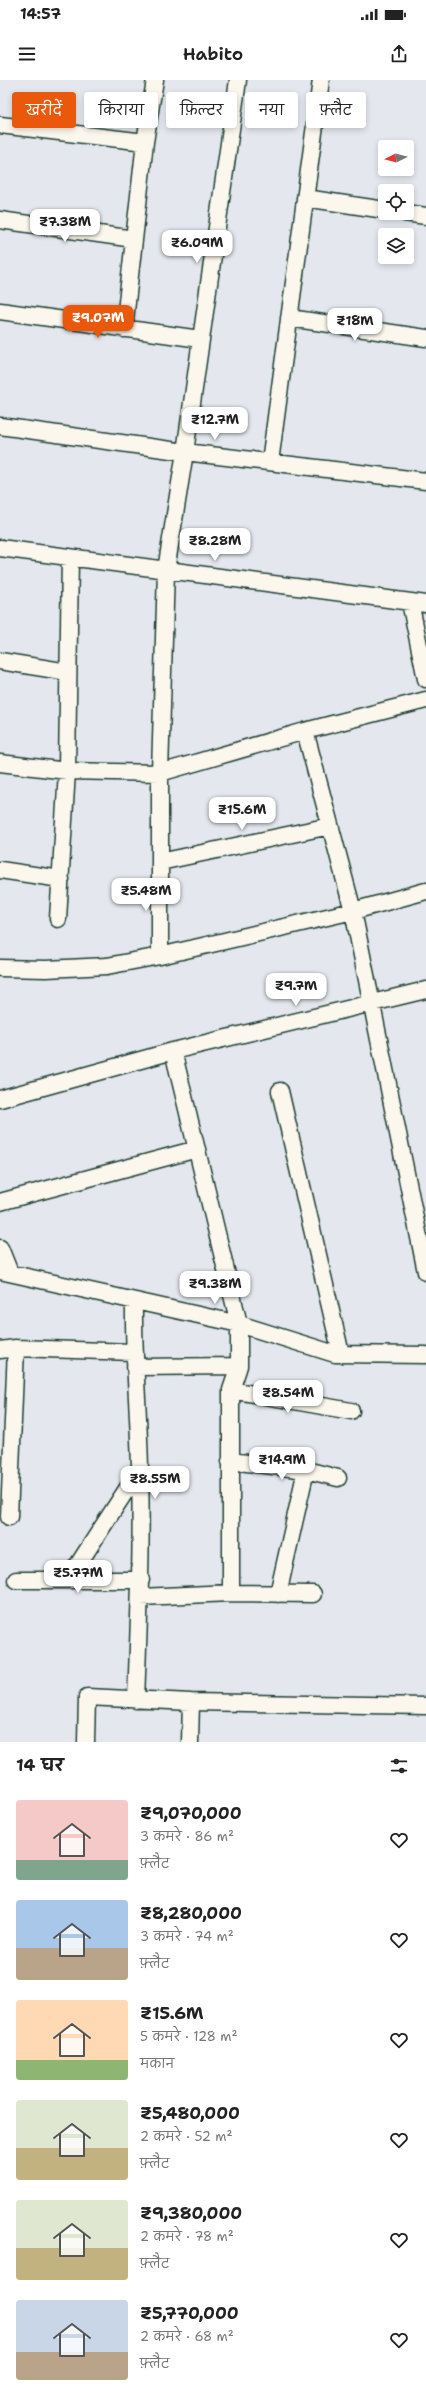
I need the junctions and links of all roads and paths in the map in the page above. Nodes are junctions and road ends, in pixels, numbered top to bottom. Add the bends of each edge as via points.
1 (155, 80) edge
2 (238, 80) edge
3 (321, 80) edge
4 (0, 125) edge
5 (145, 142) junction
6 (305, 198) junction
7 (378, 209) edge
8 (414, 214) edge
9 (426, 216) edge
10 (0, 220) edge
11 (134, 239) junction
12 (0, 311) edge
13 (289, 318) junction
14 (124, 328) junction
15 (426, 338) edge
16 (200, 339) junction
17 (0, 426) edge
18 (185, 452) junction
19 (270, 462) junction
20 (426, 481) edge
21 (0, 548) edge
22 (70, 557) junction
23 (166, 570) junction
24 (410, 602) junction
25 (426, 604) edge
26 (0, 661) edge
27 (68, 672) junction
28 (426, 679) edge
29 (426, 700) edge
30 (305, 731) junction
31 (0, 763) edge
32 (68, 771) junction
33 (160, 773) junction
34 (330, 826) junction
35 (160, 862) junction
36 (0, 870) edge
37 (61, 879) junction
38 (426, 891) edge
39 (353, 911) junction
40 (58, 919) dead end
41 (160, 956) junction
42 (0, 968) edge
43 (426, 990) edge
44 (373, 1003) junction
45 (173, 1051) junction
46 (280, 1091) dead end
47 (0, 1099) edge
48 (197, 1150) junction
49 (0, 1202) edge
50 (422, 1233) edge
51 (0, 1248) edge
52 (5, 1272) edge
53 (426, 1272) edge
54 (134, 1301) junction
55 (239, 1324) junction
56 (16, 1348) junction
57 (0, 1350) edge
58 (341, 1354) junction
59 (426, 1355) edge
60 (134, 1360) junction
61 (239, 1366) junction
62 (231, 1390) junction
63 (351, 1411) dead end
64 (230, 1461) junction
65 (140, 1469) junction
66 (306, 1470) junction
67 (338, 1478) dead end
68 (9, 1517) dead end
69 (16, 1580) dead end
70 (68, 1580) junction
71 (141, 1580) junction
72 (231, 1593) junction
73 (278, 1594) junction
74 (313, 1594) dead end
75 (140, 1597) junction
76 (136, 1700) junction
77 (191, 1702) junction
78 (426, 1706) edge
79 (86, 1742) edge
80 (190, 1742) edge

1 - 5 street
2 - 16 street
3 - 6 street
4 - 5 street
5 - 11 street
6 - 7 street
6 - 13 street
8 - 9 street
10 - 11 street
11 - 14 street
12 - 14 street
13 - 15 street
13 - 19 street
14 - 16 street
16 - 18 street
17 - 18 street
18 - 19 street
18 - 23 street
19 - 20 street
21 - 22 street
22 - 23 street
22 - 27 street
23 - 24 street
23 - 33 street
24 - 25 street
24 - 28 street
26 - 27 street
27 - 32 street
29 - 30 street
30 - 33 street
30 - 34 street
31 - 32 street
32 - 33 street
32 - 37 street
33 - 35 street
34 - 35 street
34 - 39 street
35 - 41 street
36 - 37 street
37 - 40 street
38 - 39 street
39 - 41 street
39 - 44 street
41 - 42 street via 107,966
43 - 44 street
44 - 45 street
44 - 50 street
45 - 47 street
45 - 48 street
46 - 58 street
48 - 49 street
48 - 55 street
50 - 53 street
51 - 52 street
52 - 54 street
54 - 55 street
54 - 60 street
55 - 58 street
55 - 61 street
56 - 57 street
56 - 60 street
56 - 68 street
58 - 59 street
60 - 61 street
60 - 65 street
61 - 62 street
62 - 63 street
62 - 64 street
64 - 66 street
64 - 72 street
65 - 70 street
65 - 71 street
66 - 67 street
66 - 73 street
69 - 70 street
70 - 71 street
71 - 75 street
72 - 73 street
72 - 75 street
73 - 74 street
75 - 76 street
76 - 77 street
76 - 79 street via 87,1697
77 - 78 street
77 - 80 street

